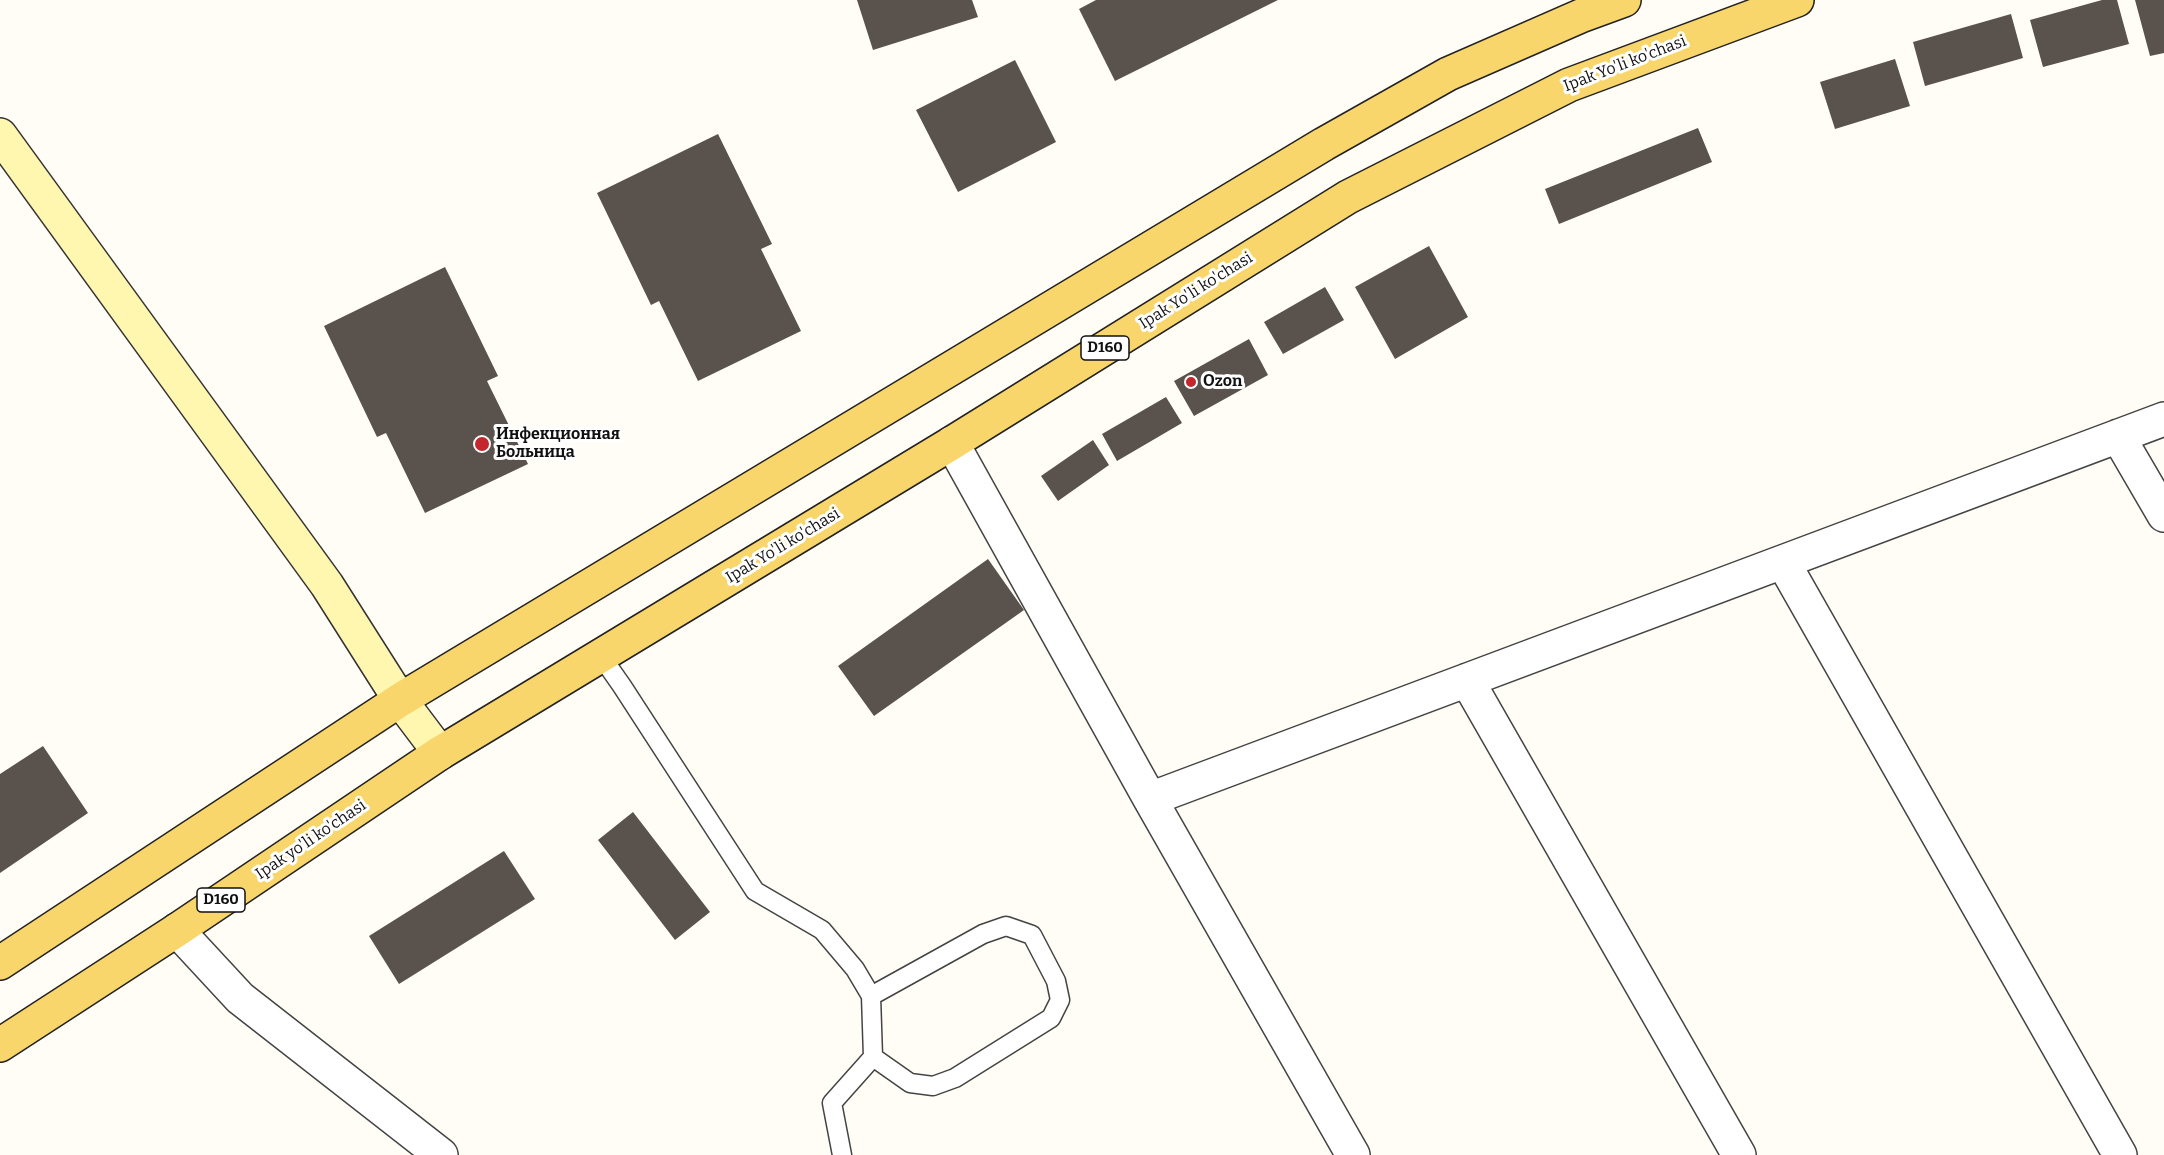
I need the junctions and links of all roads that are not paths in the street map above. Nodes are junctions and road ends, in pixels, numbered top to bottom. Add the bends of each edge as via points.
1 (1624, 0) edge
2 (1797, 0) edge
3 (0, 135) edge
4 (2164, 418) edge
5 (2118, 436) junction
6 (952, 443) junction
7 (2164, 516) edge
8 (1783, 562) junction
9 (601, 656) junction
10 (1467, 680) junction
11 (400, 700) junction
12 (440, 753) junction
13 (1150, 799) junction
14 (177, 930) junction
15 (0, 963) edge
16 (871, 996) junction
17 (0, 1045) edge
18 (873, 1058) junction
19 (441, 1155) edge
20 (842, 1155) edge
21 (1353, 1155) edge
22 (1739, 1155) edge
23 (2120, 1155) edge

1 - 11 main road via 1449,74 1324,144
2 - 6 main road, Ipak Yo'li ko'chasi / D160 via 1569,85 1348,197
3 - 11 main road via 327,585
4 - 5 street
5 - 7 street
5 - 8 street
6 - 9 main road, Ipak Yo'li ko'chasi / D160
6 - 13 street
8 - 10 street
8 - 23 street
9 - 12 main road, Ipak Yo'li ko'chasi / D160
9 - 16 lane via 755,891 822,930 855,969
10 - 13 street
10 - 22 street
11 - 12 main road
11 - 15 main road
12 - 14 main road, Ipak yo'li ko'chasi / D160
13 - 21 street
14 - 17 main road, Ipak yo'li ko'chasi / D160
14 - 19 street via 240,998
16 - 18 lane
16 - 18 lane via 983,934 1006,926 1032,935 1056,981 1060,1000 1051,1018 955,1078 933,1086 910,1083
18 - 20 lane via 832,1103

